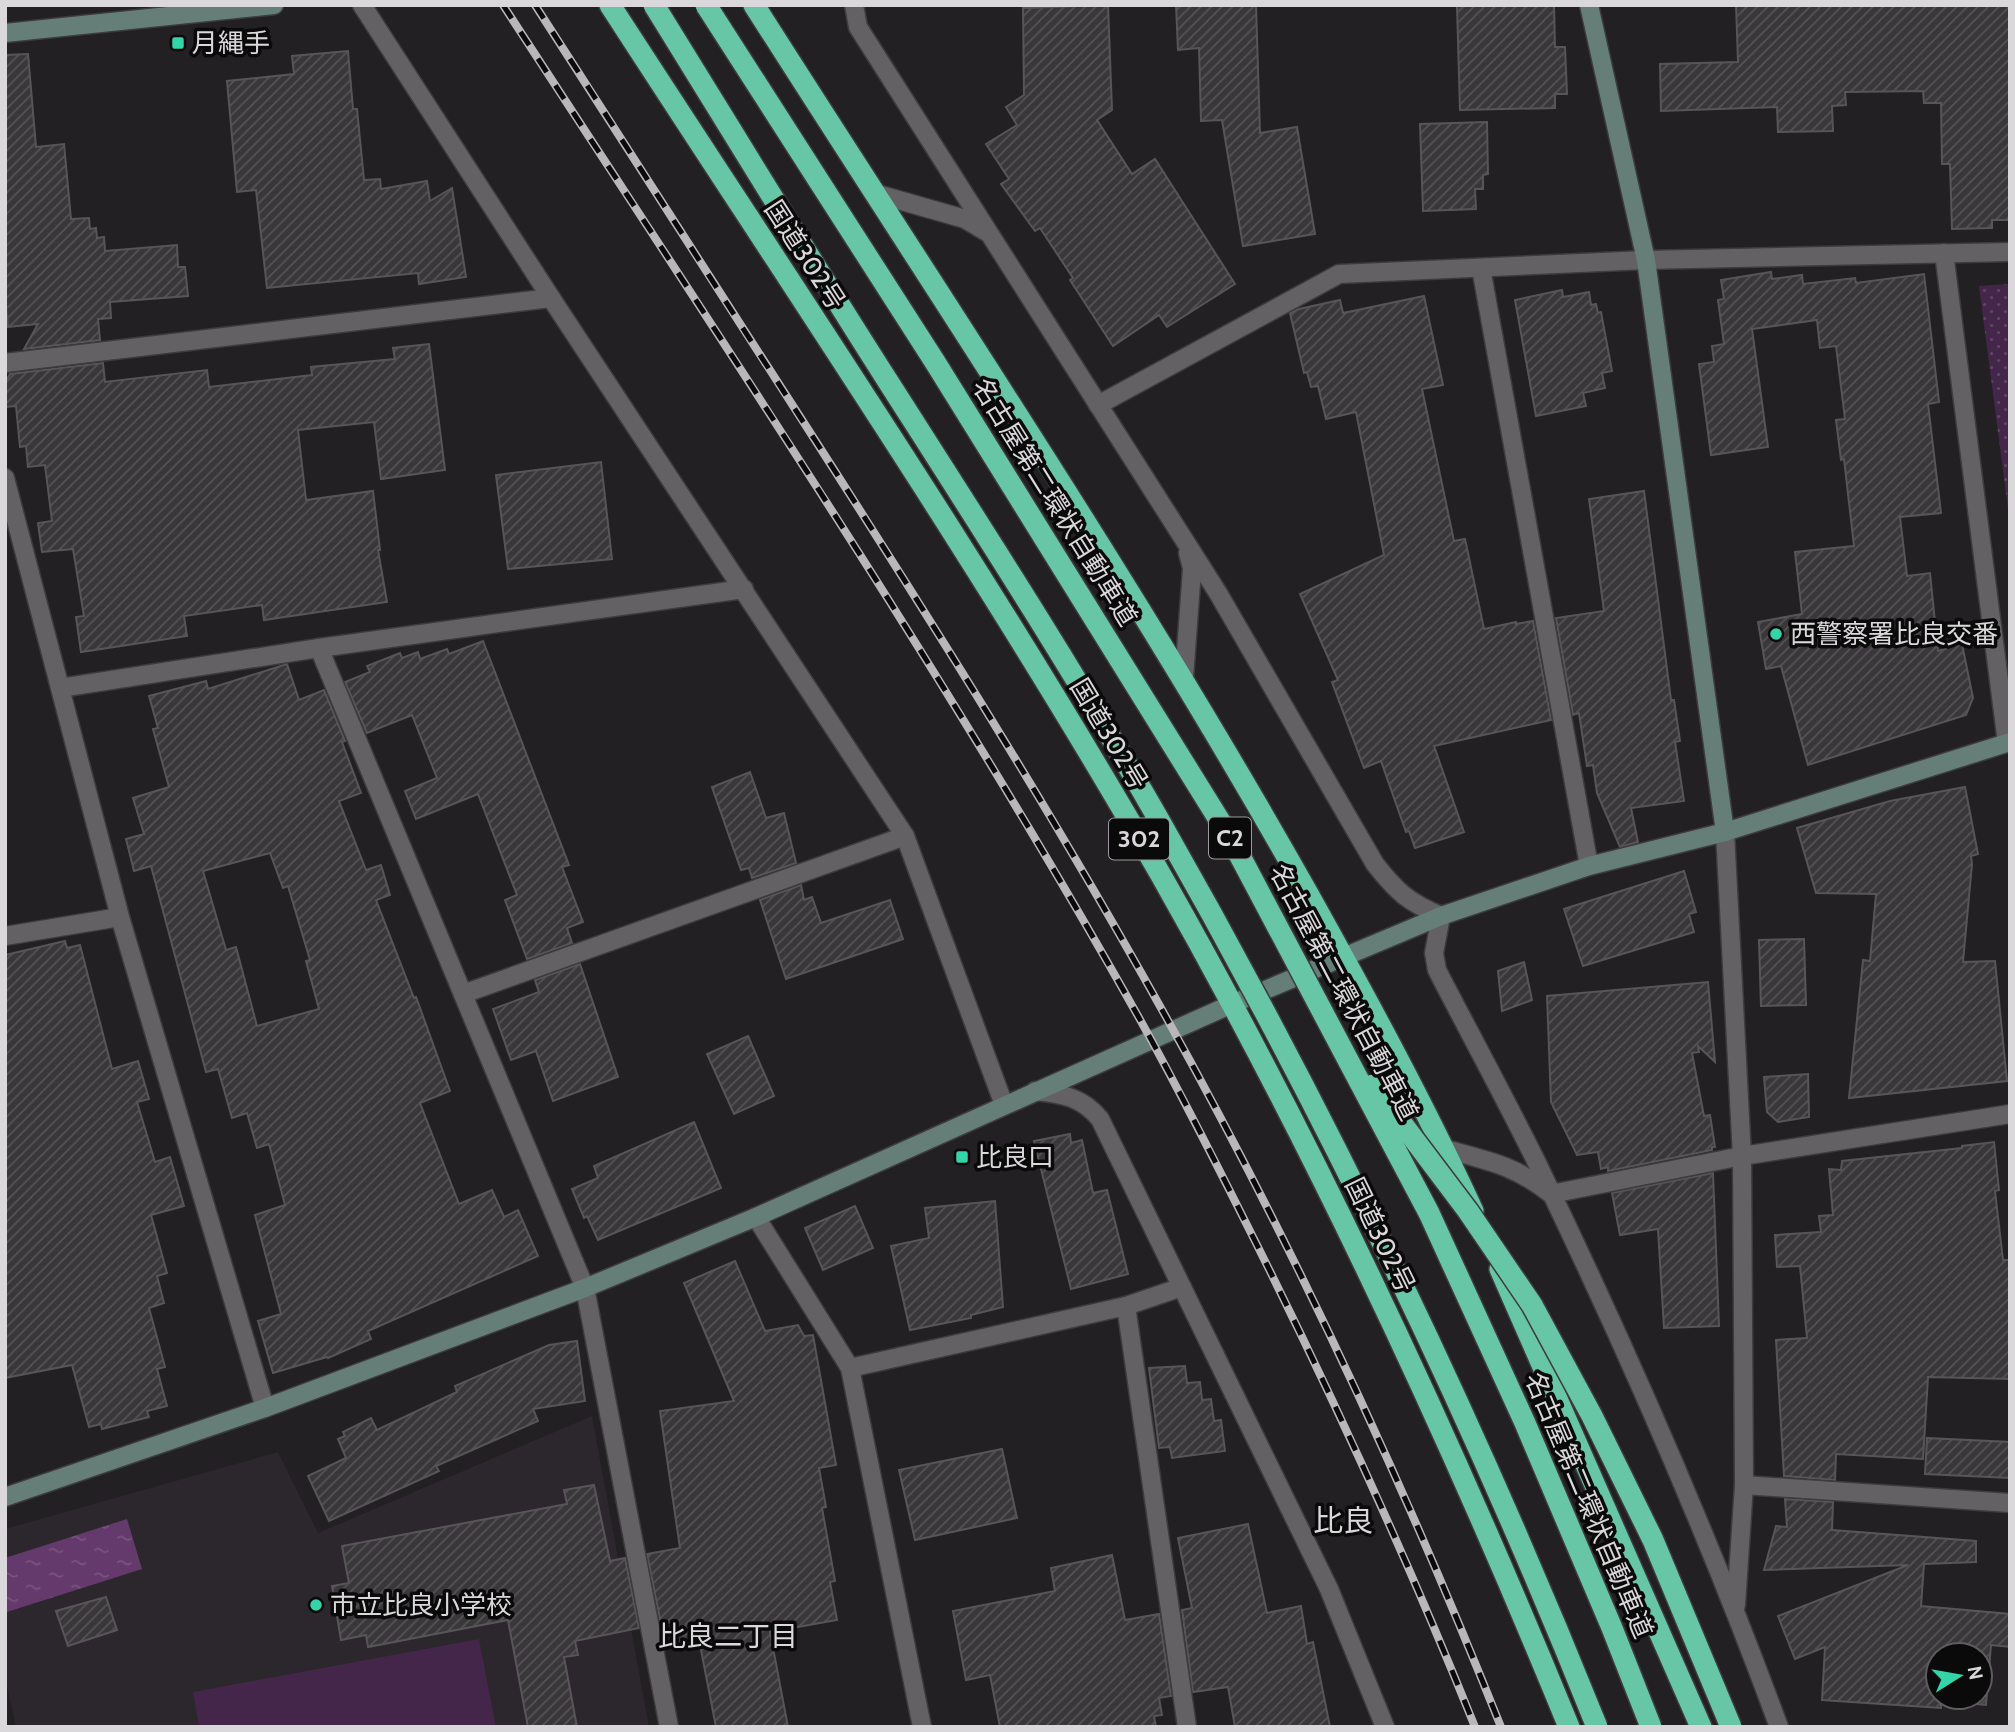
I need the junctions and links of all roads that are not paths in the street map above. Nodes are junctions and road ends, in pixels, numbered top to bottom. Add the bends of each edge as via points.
1 (274, 5) edge
2 (362, 5) edge
3 (610, 5) edge
4 (654, 5) edge
5 (706, 5) edge
6 (754, 5) edge
7 (854, 5) edge
8 (1589, 5) edge
9 (5, 33) edge
10 (874, 193) junction
11 (990, 234) junction
12 (2010, 252) edge
13 (1944, 253) junction
14 (1646, 260) junction
15 (1481, 268) junction
16 (551, 298) junction
17 (5, 363) edge
18 (1098, 405) junction
19 (5, 478) edge
20 (1186, 542) junction
21 (744, 589) junction
22 (319, 648) junction
23 (1184, 678) junction
24 (60, 688) junction
25 (2008, 743) edge
26 (1725, 832) junction
27 (905, 836) junction
28 (1589, 866) junction
29 (1441, 916) junction
30 (120, 918) junction
31 (5, 936) edge
32 (1343, 956) junction
33 (463, 994) junction
34 (1231, 1004) junction
35 (1334, 1032) junction
36 (1035, 1091) junction
37 (1004, 1105) junction
38 (2010, 1114) edge
39 (1445, 1149) junction
40 (1742, 1156) junction
41 (1551, 1194) junction
42 (756, 1217) junction
43 (1182, 1287) junction
44 (585, 1288) junction
45 (1125, 1306) junction
46 (850, 1368) junction
47 (265, 1408) junction
48 (1744, 1485) junction
49 (5, 1497) edge
50 (2010, 1503) edge
51 (1735, 1608) junction
52 (669, 1727) edge
53 (922, 1727) edge
54 (1187, 1727) edge
55 (1385, 1727) edge
56 (1569, 1727) edge
57 (1597, 1727) edge
58 (1651, 1727) edge
59 (1700, 1727) edge
60 (1731, 1727) edge
61 (1779, 1727) edge

1 - 9 street
2 - 16 street
3 - 34 highway, 国道302号 / 302 via 970,559 1148,854
4 - 57 highway, C2, bridge via 1031,607 1158,817 1236,958 1465,1418
5 - 35 highway, 名古屋第二環状自動車道 / C2, bridge via 935,362 1231,839
6 - 10 highway
7 - 11 street via 858,27
8 - 14 street
10 - 11 street via 965,219
10 - 23 highway
11 - 18 street
12 - 13 street
13 - 14 street
13 - 25 street
14 - 15 street
14 - 26 street
15 - 18 street via 1339,274
15 - 28 street
16 - 17 street
16 - 21 street
18 - 20 street
19 - 24 street
20 - 23 street via 1192,583
20 - 29 street via 1375,864 1414,905
21 - 22 street
21 - 27 street
22 - 24 street
22 - 33 street
23 - 32 highway
24 - 30 street
25 - 26 street
26 - 28 street
26 - 40 street
27 - 33 street
27 - 37 street
28 - 29 street
29 - 32 street
29 - 41 street via 1434,953 1437,970
30 - 31 street
30 - 47 street
32 - 34 street
32 - 39 highway
33 - 44 street
34 - 36 street
34 - 56 highway, 国道302号 / 302 via 1339,1213 1430,1404
35 - 58 highway, 名古屋第二環状自動車道 / C2, bridge via 1429,1213 1525,1423
35 - 60 highway, bridge via 1532,1305 1647,1528
36 - 37 street
36 - 43 street via 1078,1099 1100,1119
37 - 42 street
38 - 40 street
39 - 41 street via 1508,1167
39 - 59 highway via 1541,1357
40 - 41 street
40 - 48 street
41 - 51 street via 1631,1364
42 - 44 street
42 - 46 street
43 - 45 street
43 - 55 street via 1329,1589
44 - 47 street
44 - 52 street
45 - 46 street
45 - 54 street
46 - 53 street
47 - 49 street
48 - 50 street
48 - 51 street
51 - 61 street

